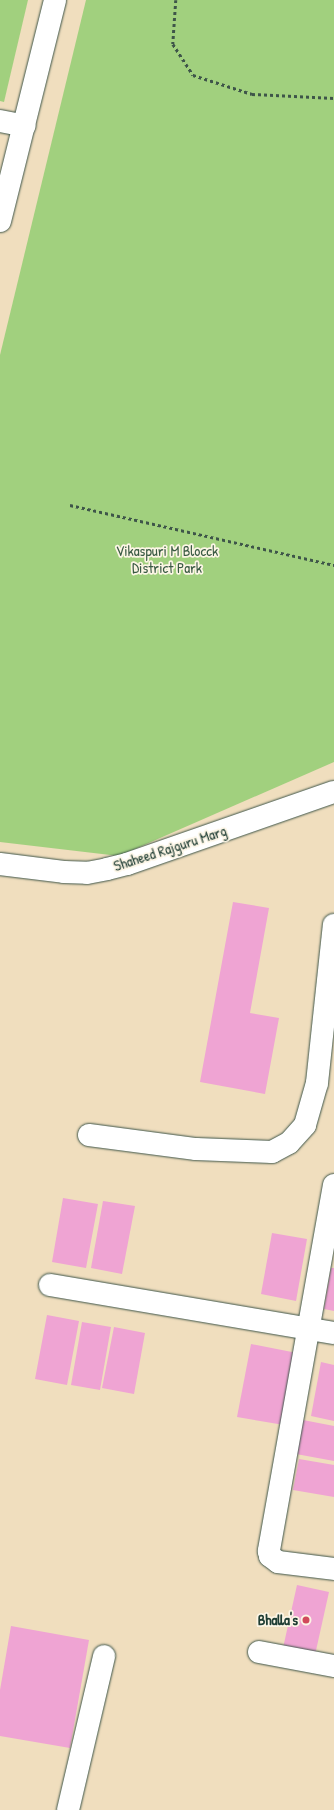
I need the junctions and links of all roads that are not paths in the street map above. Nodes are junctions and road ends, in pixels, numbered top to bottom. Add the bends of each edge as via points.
1 (55, 0) edge
2 (0, 120) edge
3 (24, 126) junction
4 (0, 221) edge
5 (334, 792) edge
6 (0, 864) edge
7 (334, 925) edge
8 (89, 1135) dead end
9 (334, 1185) edge
10 (50, 1285) dead end
11 (308, 1329) junction
12 (334, 1333) edge
13 (334, 1569) edge
14 (259, 1652) dead end
15 (104, 1656) dead end
16 (334, 1666) edge
17 (68, 1810) edge

1 - 3 street
2 - 3 street
3 - 4 street
5 - 6 street, Shaheed Rajguru Marg via 106,869 87,873 64,872
7 - 8 street via 317,1083 305,1124 289,1143 272,1152 196,1149
9 - 11 street
10 - 11 street
11 - 12 street
11 - 13 street via 270,1556 278,1562
14 - 16 street
15 - 17 street

